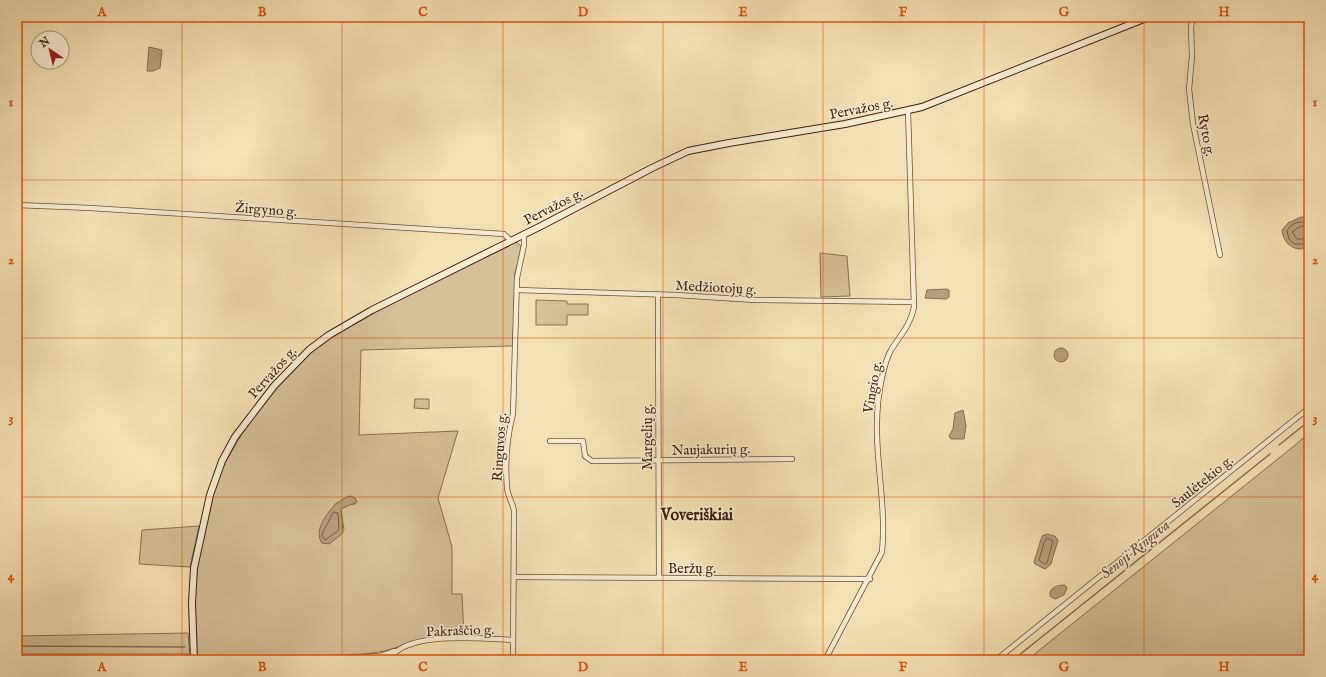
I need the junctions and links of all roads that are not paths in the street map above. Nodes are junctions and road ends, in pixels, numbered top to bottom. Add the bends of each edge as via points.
1 (1149, 17) edge
2 (1193, 17) edge
3 (908, 110) junction
4 (17, 205) edge
5 (524, 235) junction
6 (511, 241) junction
7 (1220, 255) dead end
8 (517, 290) junction
9 (658, 295) junction
10 (914, 302) junction
11 (1309, 408) edge
12 (550, 441) dead end
13 (792, 459) dead end
14 (658, 461) junction
15 (514, 577) junction
16 (659, 578) junction
17 (870, 579) junction
18 (513, 640) junction
19 (397, 650) junction
20 (382, 658) edge
21 (194, 660) edge
22 (301, 660) edge
23 (389, 660) edge
24 (513, 660) edge
25 (825, 660) edge
26 (996, 660) edge

1 - 3 main road, Pervažos g. via 957,94
2 - 7 street, Ryto g. via 1190,102 1192,124
3 - 5 main road, Pervažos g. via 688,152
3 - 10 street, Vingio g.
4 - 6 street, Žirgyno g. via 504,234
5 - 6 main road, Pervažos g.
5 - 8 street, Ringuvos g.
6 - 21 main road, Pervažos g. via 372,310 329,335 292,365 250,415 225,455 210,495 194,568
8 - 9 street, Medžiotojų g.
8 - 15 street, Ringuvos g. via 513,414 508,433 507,478 507,488 514,511
9 - 10 street, Medžiotojų g. via 755,300
9 - 14 street, Margelių g.
10 - 17 street, Vingio g. via 910,322 885,364 881,387 877,429 884,533 882,552
11 - 26 street, Saulėtekio g.
12 - 14 street, Naujakurių g. via 583,440 585,456 592,461
13 - 14 street, Naujakurių g.
14 - 16 street, Margelių g.
15 - 16 street, Beržų g.
15 - 18 street, Ringuvos g.
16 - 17 street, Beržų g.
17 - 25 street, Vingio g.
18 - 19 street, Pakraščio g. via 431,640
18 - 24 street, Ringuvos g.
19 - 20 street, Pakraščio g.
19 - 23 street
20 - 22 street, Pakraščio g.

